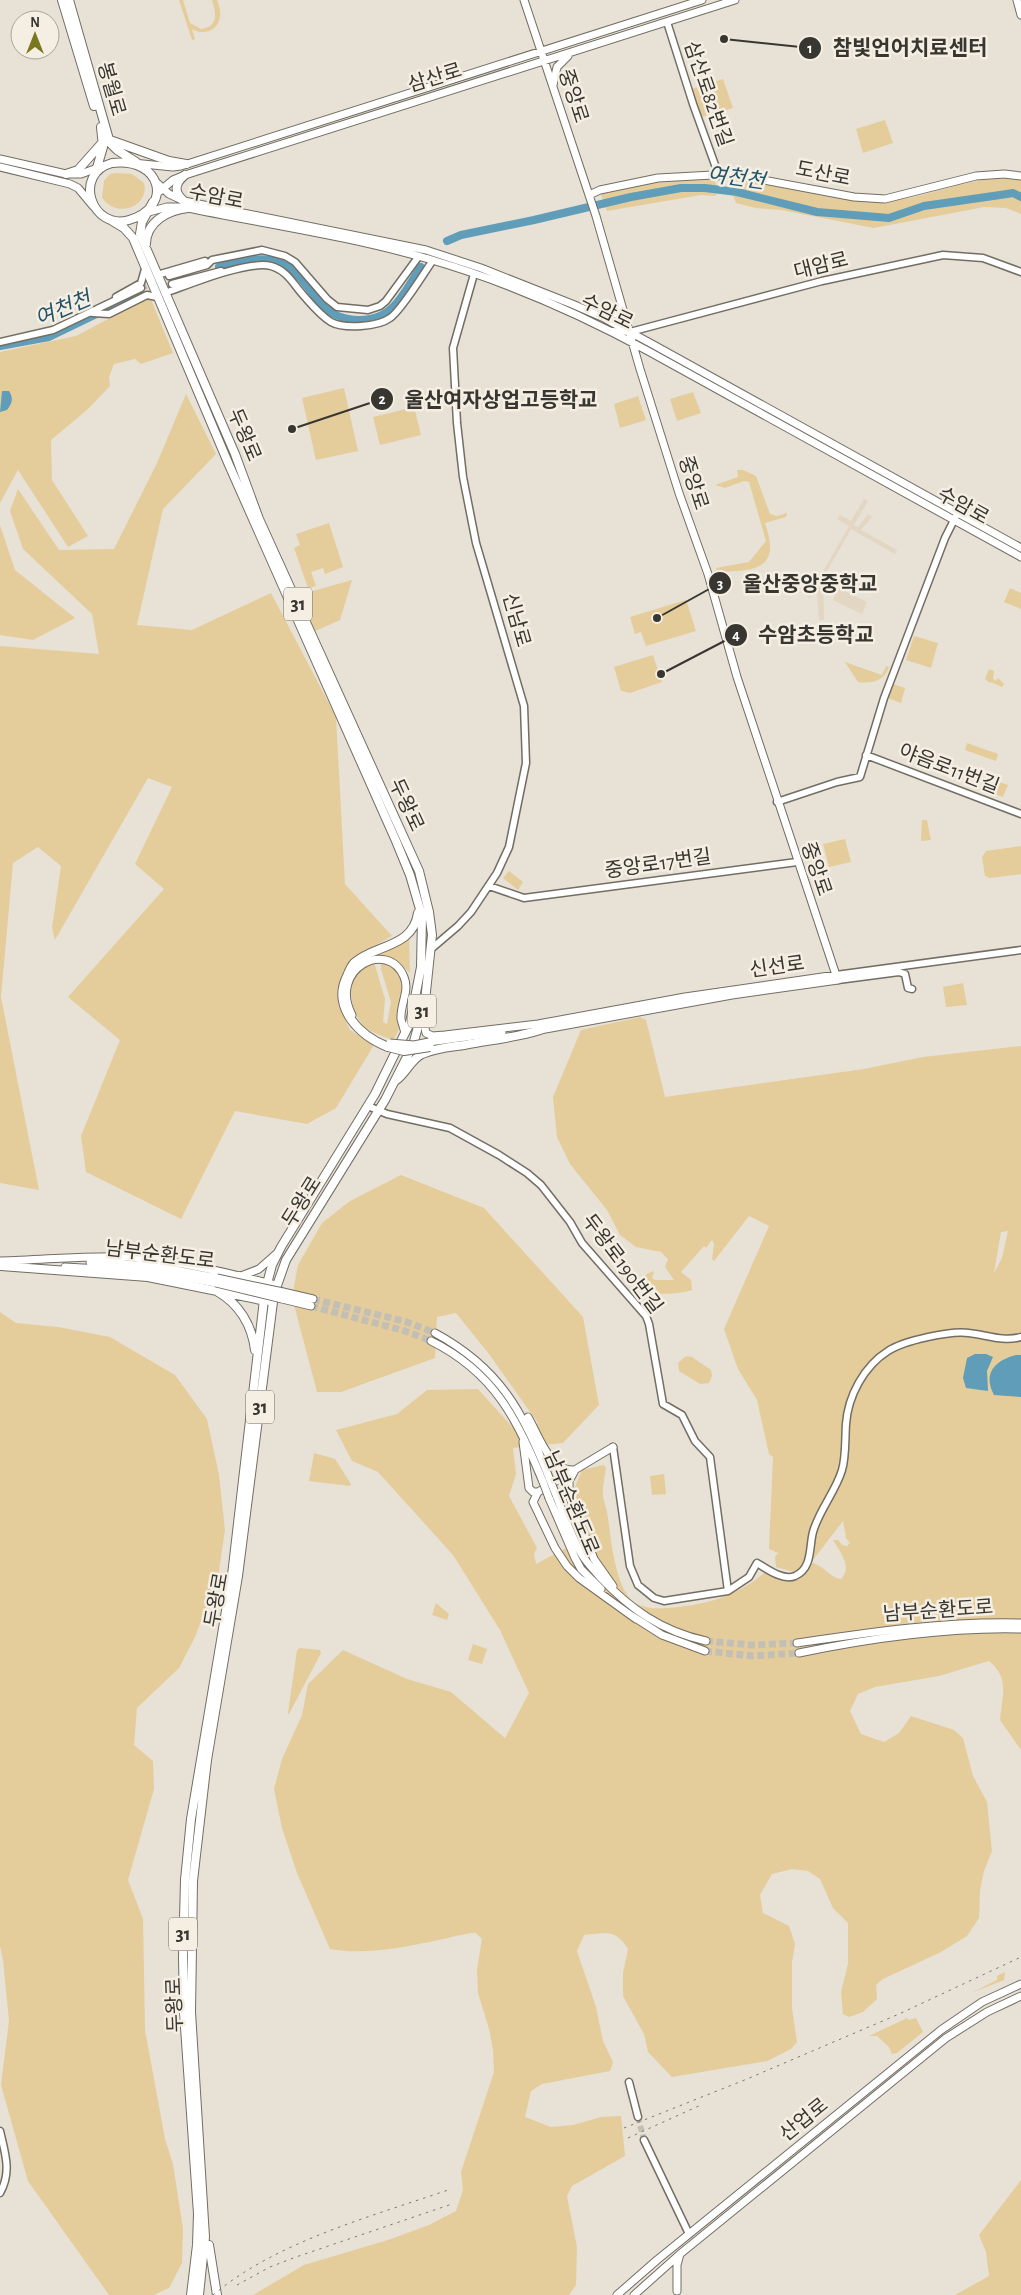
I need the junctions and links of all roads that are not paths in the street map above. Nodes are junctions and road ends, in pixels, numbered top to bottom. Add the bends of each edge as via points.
1 (62, 0) edge
2 (69, 0) edge
3 (524, 0) edge
4 (702, 0) edge
5 (735, 0) edge
6 (1016, 0) edge
7 (1021, 15) edge
8 (667, 22) junction
9 (541, 51) junction
10 (572, 52) junction
11 (544, 61) junction
12 (553, 88) junction
13 (102, 123) junction
14 (106, 140) junction
15 (0, 159) edge
16 (136, 163) junction
17 (186, 164) junction
18 (0, 167) edge
19 (96, 171) junction
20 (66, 174) junction
21 (185, 175) junction
22 (719, 176) junction
23 (1021, 176) edge
24 (156, 182) junction
25 (162, 189) junction
26 (589, 195) junction
27 (153, 202) junction
28 (186, 204) junction
29 (94, 206) junction
30 (147, 212) junction
31 (139, 215) junction
32 (109, 219) junction
33 (146, 248) junction
34 (419, 256) junction
35 (433, 260) junction
36 (209, 262) junction
37 (145, 269) junction
38 (227, 272) junction
39 (1021, 272) edge
40 (474, 274) junction
41 (157, 275) junction
42 (169, 276) tunnel mouth
43 (172, 284) tunnel mouth
44 (143, 290) junction
45 (165, 292) junction
46 (157, 297) junction
47 (621, 302) junction
48 (92, 312) junction
49 (602, 317) junction
50 (611, 331) junction
51 (630, 332) junction
52 (0, 342) edge
53 (633, 342) junction
54 (672, 355) junction
55 (668, 362) junction
56 (956, 516) junction
57 (1021, 548) edge
58 (1021, 557) edge
59 (866, 755) junction
60 (777, 802) junction
61 (1021, 814) edge
62 (797, 862) junction
63 (488, 886) junction
64 (419, 904) junction
65 (431, 949) junction
66 (1021, 950) edge
67 (910, 965) junction
68 (897, 972) junction
69 (837, 978) junction
70 (912, 989) dead end
71 (422, 1012) junction
72 (539, 1027) junction
73 (405, 1034) junction
74 (389, 1045) junction
75 (394, 1082) junction
76 (368, 1106) junction
77 (378, 1110) junction
78 (281, 1247) junction
79 (0, 1264) edge
80 (238, 1276) junction
81 (266, 1282) junction
82 (215, 1283) junction
83 (276, 1285) junction
84 (235, 1294) junction
85 (264, 1300) junction
86 (273, 1303) junction
87 (312, 1303) tunnel mouth
88 (435, 1333) tunnel mouth
89 (1021, 1337) edge
90 (431, 1341) tunnel mouth
91 (256, 1364) junction
92 (492, 1376) junction
93 (513, 1415) junction
94 (613, 1447) joint
95 (576, 1469) junction
96 (546, 1481) junction
97 (538, 1492) junction
98 (552, 1496) junction
99 (728, 1591) junction
100 (630, 1606) junction
101 (636, 1619) junction
102 (1021, 1623) edge
103 (1021, 1629) edge
104 (706, 1641) tunnel mouth
105 (798, 1643) tunnel mouth
106 (705, 1651) tunnel mouth
107 (799, 1653) tunnel mouth
108 (1021, 1984) edge
109 (1021, 1996) edge
110 (629, 2082) dead end
111 (638, 2117) tunnel mouth
112 (0, 2131) edge
113 (644, 2140) tunnel mouth
114 (0, 2193) edge
115 (205, 2215) junction
116 (689, 2234) junction
117 (680, 2254) junction
118 (677, 2291) dead end
119 (191, 2295) edge
120 (199, 2295) edge
121 (217, 2295) edge
122 (617, 2295) edge
123 (634, 2295) edge

1 - 13 main road
2 - 13 main road, 봉월로
3 - 9 main road, 중앙로
4 - 9 main road, 삼산로
5 - 8 main road, 삼산로
6 - 7 main road
8 - 10 main road, 삼산로
8 - 22 street, 삼산로82번길
9 - 11 main road, 중앙로
9 - 17 main road, 삼산로
10 - 11 main road, 삼산로
10 - 12 main road via 558,67
11 - 12 main road, 중앙로
11 - 21 main road, 삼산로
12 - 26 main road, 중앙로
13 - 14 main road, 봉월로
14 - 16 main road, 봉월로
14 - 17 main road via 169,162
14 - 19 main road, 봉월로
14 - 20 main road via 78,170
15 - 20 main road
16 - 17 main road, 삼산로 via 172,167
16 - 19 main road via 107,164
16 - 24 main road, 봉월로 via 148,170
18 - 29 main road via 70,184
19 - 20 main road
19 - 29 main road via 90,188
21 - 25 main road, 삼산로
21 - 28 main road via 176,187 177,194
22 - 23 main road, 도산로 via 745,176 846,196 885,199 976,176
22 - 26 main road, 도산로 via 658,178
24 - 25 main road, 수암로
24 - 27 main road
25 - 27 main road, 삼산로
25 - 28 main road, 수암로
26 - 47 main road, 중앙로
27 - 30 main road, 두왕로
27 - 31 main road
28 - 30 main road, 수암로
28 - 33 main road via 151,226
28 - 34 main road, 수암로
28 - 49 main road, 수암로 via 426,250 481,268
29 - 32 main road
30 - 31 main road, 수암로
30 - 33 main road, 두왕로 via 139,229
31 - 32 main road via 126,221
32 - 37 main road, 두왕로 via 131,235
33 - 41 main road, 두왕로
34 - 35 main road, 수암로
34 - 36 street via 386,301 368,310 337,306 327,299 296,262 285,256 262,250
35 - 38 street via 392,317 359,326 334,323 321,315 299,292 288,274 270,266
35 - 40 main road, 수암로
36 - 41 street
36 - 42 street
37 - 44 street
37 - 46 main road, 두왕로
38 - 43 street via 218,270
38 - 45 street
39 - 51 street, 대암로 via 983,258 943,255 822,282
40 - 50 main road, 수암로
40 - 63 street, 신남로 via 453,348 457,423 463,477 476,543 524,706 526,763 509,847 498,873
41 - 45 main road, 두왕로 / 31
44 - 46 street
44 - 48 street via 100,305
44 - 48 street via 109,314
45 - 65 main road, 두왕로 / 31 via 259,519 419,871 429,912
46 - 64 main road, 두왕로 via 374,790
47 - 49 main road via 618,313
47 - 51 main road, 중앙로
48 - 52 street via 53,330
49 - 51 main road, 수암로
50 - 51 street, 대암로
50 - 53 main road, 수암로
51 - 53 main road, 중앙로
51 - 54 main road, 수암로
53 - 55 main road, 수암로
53 - 60 main road, 중앙로
54 - 55 main road via 666,357
54 - 56 main road, 수암로
55 - 56 main road, 수암로
56 - 57 main road, 수암로
56 - 58 main road, 수암로
56 - 59 street via 884,698
59 - 60 street via 860,777
59 - 61 street, 야음로11번길
60 - 62 main road, 중앙로
62 - 63 street, 중앙로17번길 via 524,898
62 - 69 main road, 중앙로
63 - 65 street, 신남로 via 461,923
64 - 73 main road, 두왕로 via 422,916 421,967
64 - 74 main road via 417,921 408,934 352,964 342,985 343,1005 352,1023 374,1041
65 - 71 main road, 두왕로 / 31
66 - 67 street, 신선로
67 - 68 street
67 - 69 street, 신선로
68 - 69 street, 신선로
68 - 70 street via 905,974 908,988
69 - 72 main road, 신선로
71 - 72 main road, 신선로 via 426,1033 432,1036
71 - 75 main road, 두왕로 / 31 via 413,1044
72 - 74 main road, bridge via 404,1050
72 - 75 main road via 522,1036 421,1054
73 - 74 main road via 401,1018 406,985 404,976 397,966 388,961 373,959 358,966 346,989 350,1012 362,1028
73 - 76 main road, 두왕로
75 - 77 main road, 두왕로 / 31
76 - 77 street, 두왕로190번길
76 - 78 main road, 두왕로
77 - 83 main road, 두왕로 / 31 via 291,1252
77 - 99 street, 두왕로190번길 via 450,1128 499,1155 541,1185 575,1228 582,1243 646,1316 663,1404 682,1416 695,1441 710,1457
78 - 80 main road via 259,1269
78 - 81 main road, 두왕로
79 - 80 main road via 128,1257
79 - 82 main road
79 - 82 main road, 남부순환도로 via 138,1264 170,1268
80 - 81 main road
80 - 84 main road via 246,1281 246,1287
81 - 83 main road
81 - 85 main road, 두왕로 / 31
82 - 84 main road
82 - 87 main road, 남부순환도로, bridge
82 - 91 main road via 244,1318 254,1343
83 - 86 main road, 두왕로 / 31
84 - 85 main road
85 - 86 main road
85 - 91 main road, 두왕로 / 31
86 - 115 main road, 두왕로 / 31 via 241,1554 207,1760 193,1881 191,2012
88 - 92 main road, 남부순환도로 via 468,1353
89 - 99 street via 1004,1340 968,1332 951,1333 885,1353 864,1373 856,1388 846,1421 842,1472 813,1530 804,1569 794,1576 786,1576 757,1562 749,1577
90 - 93 main road, 남부순환도로 via 474,1369 496,1390
91 - 119 main road, 두왕로 / 31 via 234,1565 191,1819 185,1880 184,2013 198,2228
92 - 95 main road via 525,1413 556,1463 564,1470
92 - 96 main road, 남부순환도로 via 528,1426
93 - 96 main road, 남부순환도로
93 - 97 main road via 526,1452 524,1460 529,1488
94 - 95 main road
94 - 99 street via 630,1566 645,1593 664,1601
95 - 97 main road
95 - 100 main road via 570,1478 568,1491 594,1560
96 - 98 main road, 남부순환도로, bridge
97 - 101 main road via 533,1499 534,1508 563,1560 579,1578
98 - 100 main road, 남부순환도로 via 589,1566
98 - 101 main road, 남부순환도로 via 569,1547 581,1569
100 - 104 main road, 남부순환도로 via 664,1628
101 - 106 main road, 남부순환도로 via 673,1640
102 - 105 main road, 남부순환도로 via 913,1628
103 - 107 main road, 남부순환도로 via 914,1634
108 - 116 main road, 산업로 via 968,2010 941,2030
109 - 117 main road, 산업로 via 986,2012 946,2038
110 - 111 street
112 - 114 street via 8,2164 7,2181
113 - 116 street
115 - 120 main road, 두왕로 / 31
115 - 121 main road
116 - 122 main road, 산업로
117 - 118 main road
117 - 123 main road, 산업로

